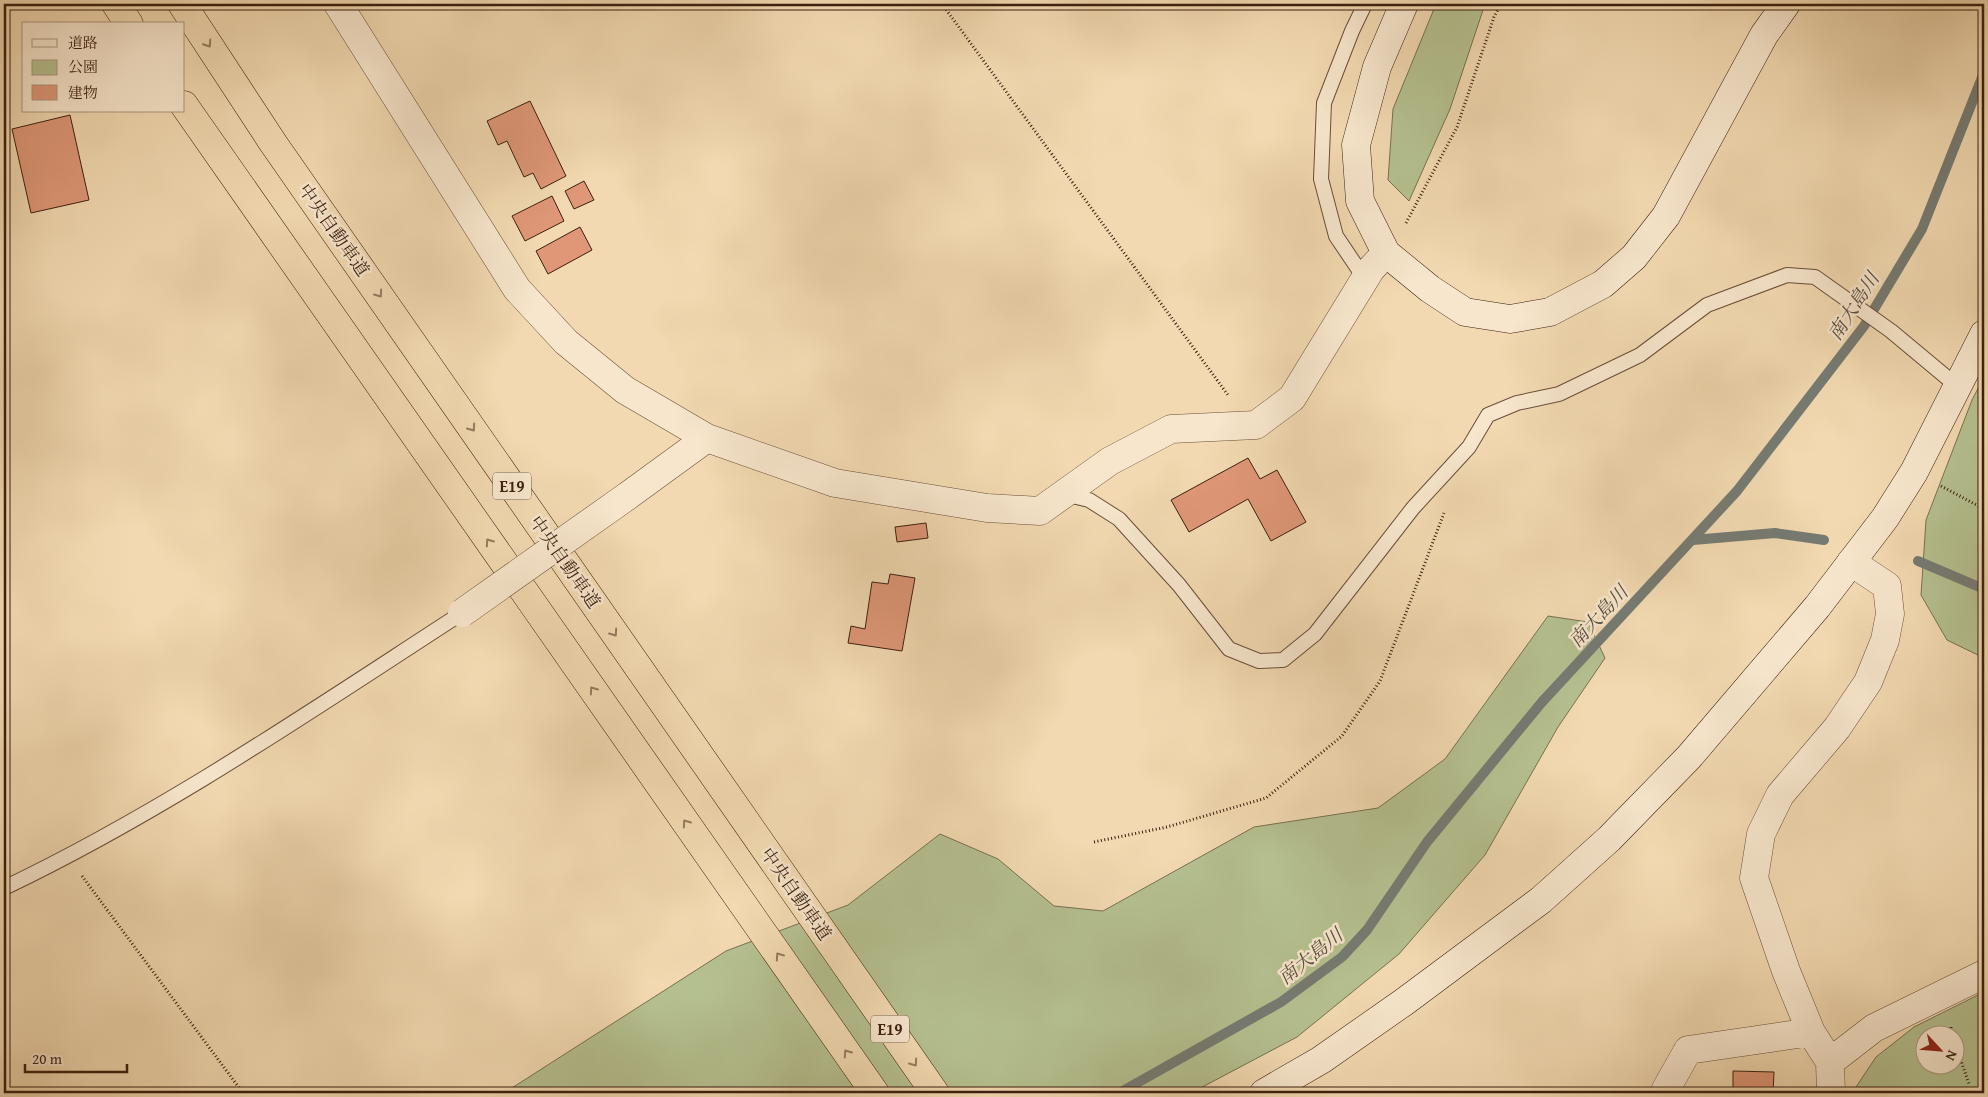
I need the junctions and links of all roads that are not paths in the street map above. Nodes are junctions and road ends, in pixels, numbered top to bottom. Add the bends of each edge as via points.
1 (116, 4) edge
2 (182, 4) edge
3 (338, 4) edge
4 (1365, 4) edge
5 (1404, 4) edge
6 (1786, 4) edge
7 (128, 22) edge
8 (185, 106) edge
9 (1386, 253) junction
10 (1365, 279) junction
11 (1984, 334) edge
12 (1957, 386) junction
13 (707, 438) junction
14 (1063, 494) junction
15 (1851, 562) junction
16 (462, 613) joint
17 (4, 888) edge
18 (1984, 974) edge
19 (1811, 1032) junction
20 (1830, 1062) junction
21 (875, 1093) edge
22 (935, 1093) edge
23 (1264, 1093) edge
24 (1669, 1093) edge
25 (1832, 1093) edge

1 - 7 highway
2 -> 22 highway, 中央自動車道 / E19 via 285,159
3 - 13 street via 517,289 566,342 624,390
4 - 10 lane via 1324,103 1321,179 1336,236
5 - 9 street via 1377,67 1356,145 1360,201
6 - 9 street via 1764,35 1666,216 1634,258 1603,284 1550,312 1510,319 1465,312 1430,289
21 -> 8 highway, E19
9 - 10 street
10 - 14 street via 1292,398 1256,425 1172,429 1110,461
11 - 12 street
12 - 14 lane via 1891,331 1815,277 1787,275 1707,305 1640,355 1559,394 1517,403 1488,415 1470,447 1414,508 1316,634 1283,660 1259,661 1229,649 1179,585 1119,519 1089,500
12 - 15 street via 1914,472 1885,518
13 - 14 street via 835,483 968,504 1040,511
13 - 16 street, bridge
15 - 19 street via 1887,586 1890,614 1885,640 1868,682 1837,728 1780,796 1761,834 1754,878
15 - 23 street via 1817,607 1689,757 1609,839 1541,900 1404,1002 1321,1060
16 - 17 lane via 242,756 69,857
18 - 20 street via 1874,1028
19 - 20 street
19 - 24 street via 1688,1050 1666,1089
20 - 25 street

